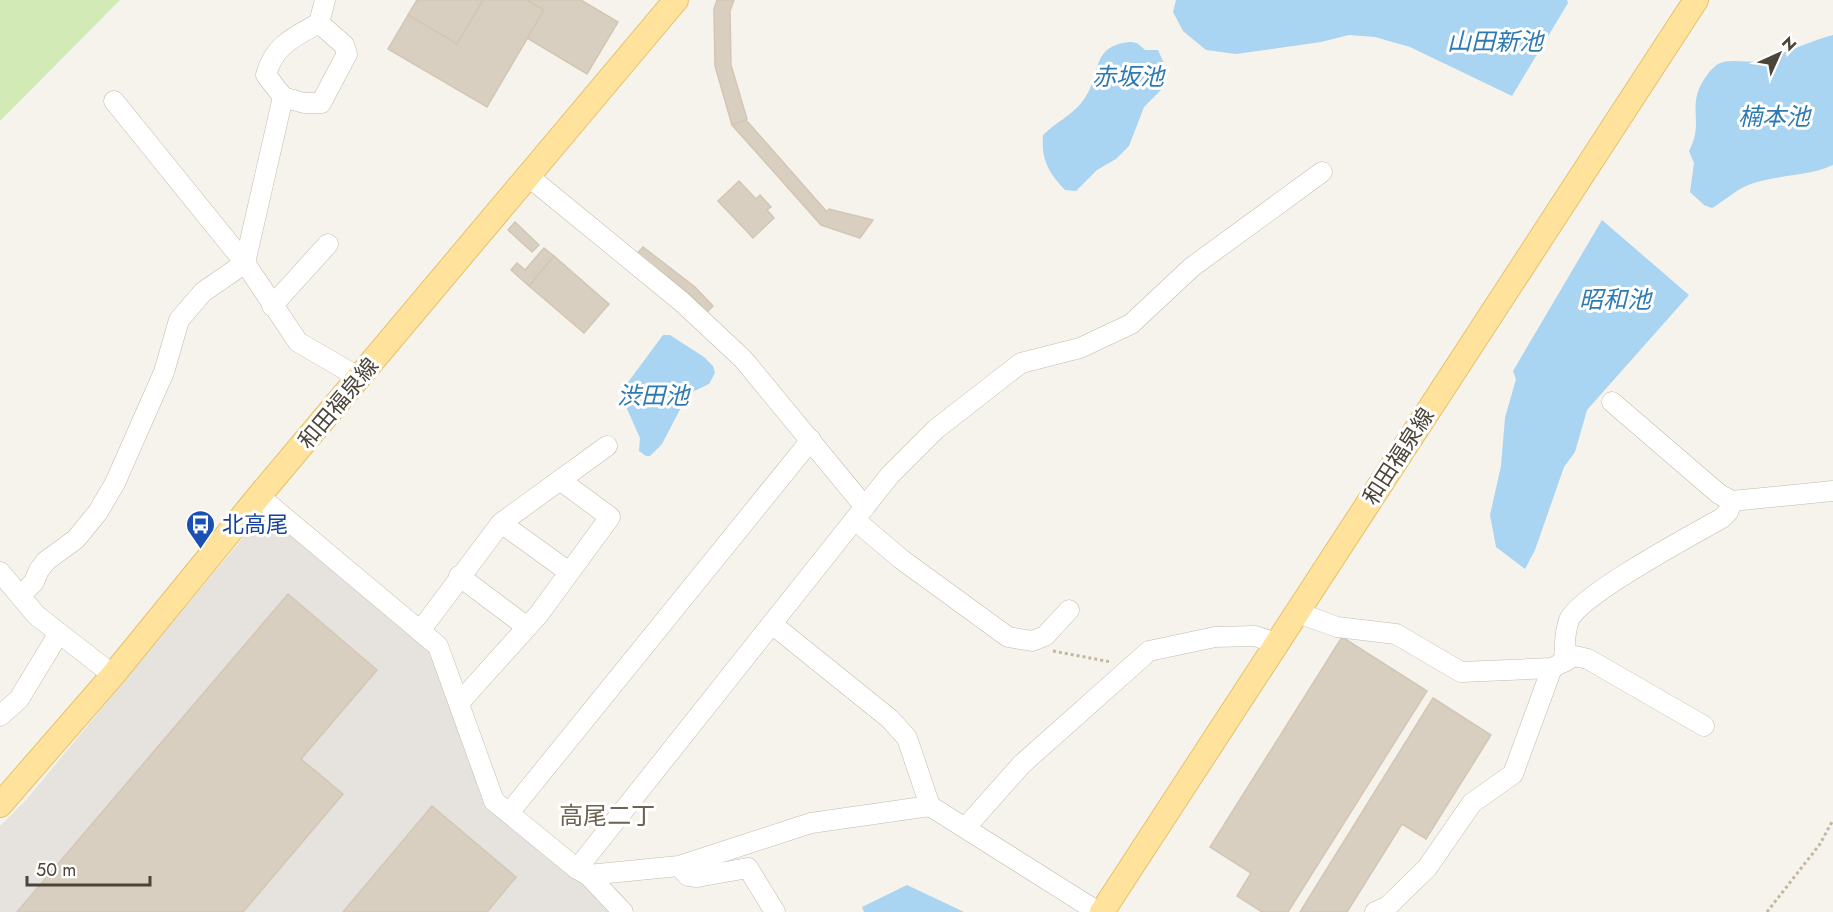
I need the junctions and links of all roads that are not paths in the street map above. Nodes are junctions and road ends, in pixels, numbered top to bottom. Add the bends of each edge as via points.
1 (325, 0) edge
2 (676, 0) edge
3 (1696, 0) edge
4 (319, 23) junction
5 (283, 97) junction
6 (114, 102) dead end
7 (1322, 172) dead end
8 (528, 176) junction
9 (328, 244) dead end
10 (244, 263) junction
11 (272, 306) junction
12 (360, 378) junction
13 (1612, 402) dead end
14 (811, 440) junction
15 (607, 446) dead end
16 (560, 480) junction
17 (1833, 492) edge
18 (259, 496) junction
19 (1732, 501) junction
20 (860, 513) junction
21 (501, 523) junction
22 (0, 572) edge
23 (569, 572) junction
24 (459, 576) junction
25 (20, 596) junction
26 (1069, 610) dead end
27 (1296, 612) junction
28 (772, 624) junction
29 (527, 627) junction
30 (420, 631) junction
31 (59, 633) junction
32 (1276, 643) junction
33 (1558, 665) junction
34 (113, 675) junction
35 (459, 703) junction
36 (0, 716) edge
37 (1704, 726) dead end
38 (0, 805) edge
39 (930, 806) junction
40 (509, 813) junction
41 (966, 827) junction
42 (679, 866) junction
43 (583, 872) junction
44 (623, 912) edge
45 (775, 912) edge
46 (1100, 912) edge
47 (1375, 912) edge

1 - 4 street
2 - 8 main road, 和田福泉線
3 - 27 main road, 和田福泉線
4 - 5 street via 271,57 266,75
4 - 5 street via 344,45 347,54 321,103
5 - 10 street
6 - 10 street
7 - 20 street via 1192,267 1131,324 1080,348 1021,363 936,429 890,475
8 - 12 main road, 和田福泉線
8 - 14 street via 682,302 743,359
9 - 11 street
10 - 11 street
10 - 25 street via 203,292 179,320 164,372 115,483 76,539 46,561
11 - 12 street via 298,342
12 - 18 main road, 和田福泉線
13 - 19 street
14 - 20 street
14 - 40 street
15 - 16 street
16 - 21 street
16 - 23 street via 610,517
17 - 19 street
18 - 30 street
18 - 34 main road, 和田福泉線
19 - 33 street via 1722,518 1626,574 1578,608 1570,618
20 - 26 street via 910,566 1008,638 1032,641 1045,636
20 - 28 street
21 - 23 street
21 - 24 street
22 - 25 street
23 - 29 street
24 - 29 street
24 - 30 street
25 - 31 street
27 - 32 main road, 和田福泉線
27 - 33 street via 1337,627 1396,634 1461,672
28 - 39 street via 907,738
28 - 43 street
29 - 35 street
30 - 35 street via 438,646
31 - 34 street
31 - 36 street via 19,699
32 - 41 street via 1255,636 1215,637 1149,651 1022,764
32 - 46 main road, 和田福泉線
33 - 37 street via 1575,656 1588,659
33 - 47 street via 1513,774 1472,803 1427,868 1388,906
34 - 38 main road, 和田福泉線
35 - 40 street via 494,801
39 - 41 street
39 - 42 street via 811,823
40 - 43 street
41 - 46 street
42 - 43 street
42 - 45 street via 688,876 697,878 748,868
43 - 44 street

